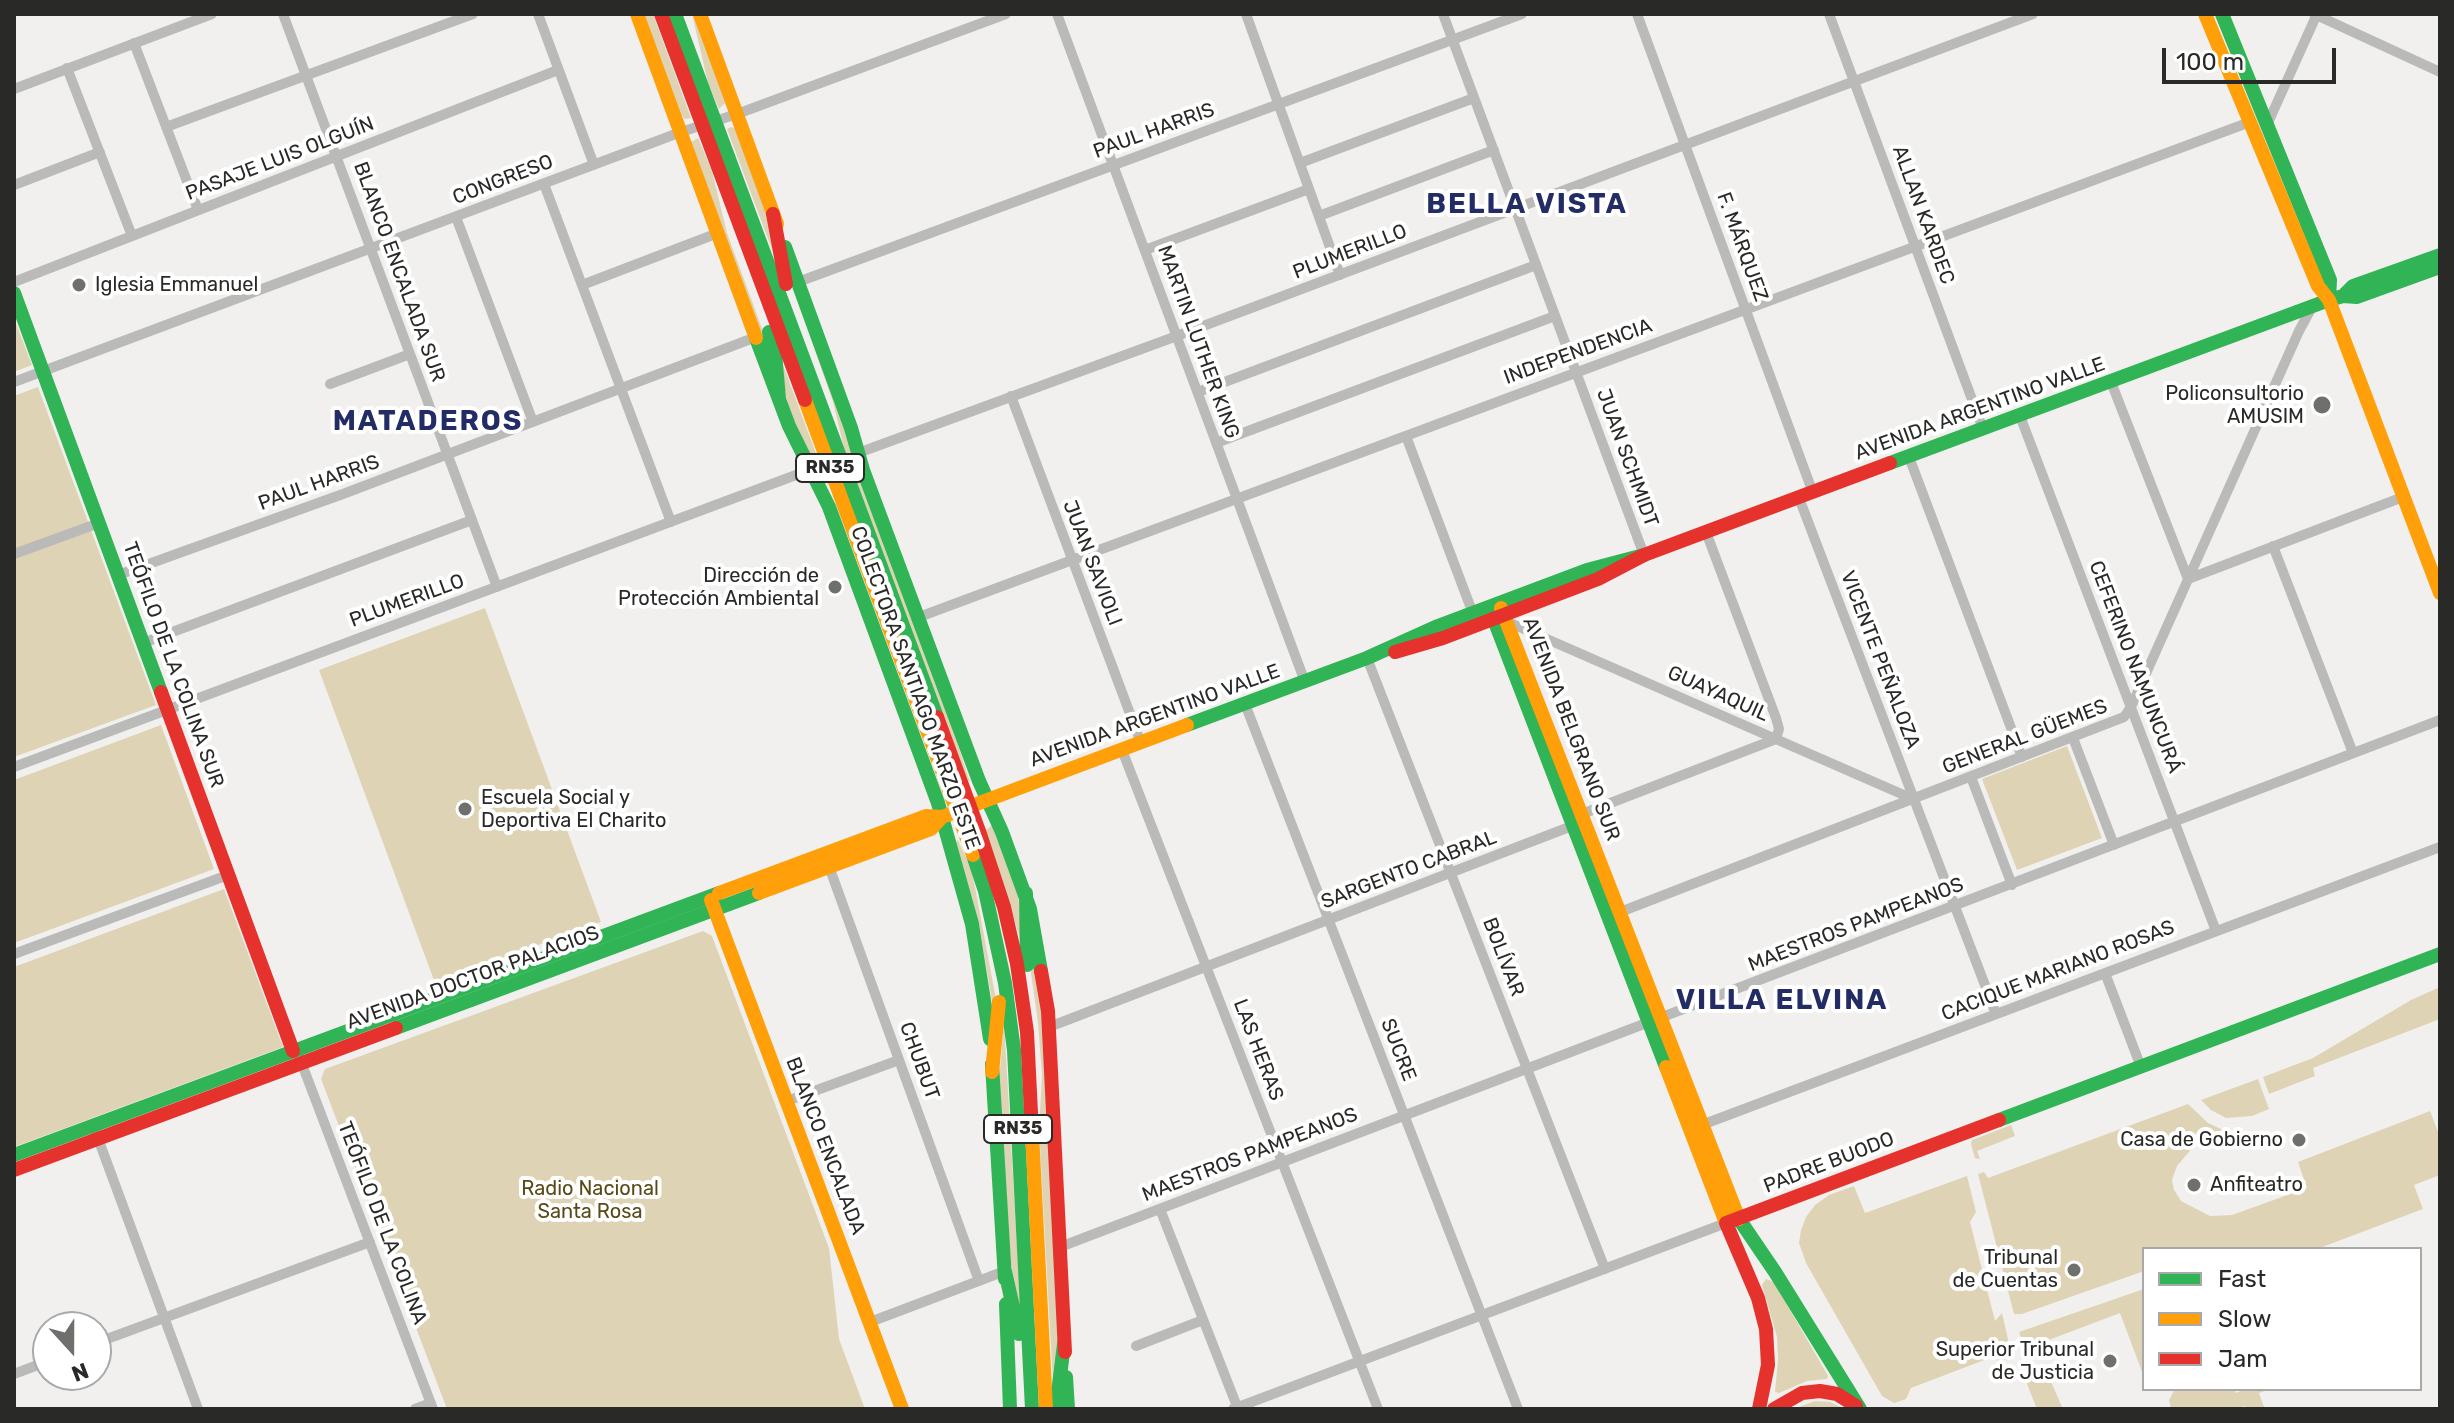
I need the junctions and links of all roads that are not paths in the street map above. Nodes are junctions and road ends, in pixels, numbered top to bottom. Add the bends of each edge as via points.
1 (212, 14) edge
2 (283, 14) edge
3 (473, 14) edge
4 (538, 14) edge
5 (637, 14) edge
6 (687, 14) edge
7 (700, 14) edge
8 (1006, 14) edge
9 (1057, 14) edge
10 (1246, 14) edge
11 (1443, 14) edge
12 (1522, 14) edge
13 (1637, 14) edge
14 (1829, 14) edge
15 (2033, 14) edge
16 (2205, 14) edge
17 (2222, 14) edge
18 (2316, 14) edge
19 (665, 15) edge
20 (2011, 18) edge
21 (1453, 40) junction
22 (134, 43) junction
23 (67, 68) junction
24 (558, 70) junction
25 (2440, 72) edge
26 (307, 77) junction
27 (700, 79) junction
28 (1854, 81) junction
29 (14, 89) edge
30 (1474, 98) junction
31 (1278, 104) junction
32 (737, 114) junction
33 (2250, 122) junction
34 (709, 123) junction
35 (2267, 125) junction
36 (166, 127) junction
37 (681, 132) junction
38 (1685, 145) junction
39 (1494, 150) junction
40 (100, 152) junction
41 (337, 156) junction
42 (1300, 163) junction
43 (594, 165) junction
44 (1113, 165) junction
45 (722, 177) junction
46 (544, 184) junction
47 (14, 185) edge
48 (1309, 189) junction
49 (1515, 209) junction
50 (198, 210) junction
51 (773, 214) junction
52 (1319, 216) junction
53 (456, 217) junction
54 (718, 233) junction
55 (132, 236) junction
56 (1915, 246) junction
57 (371, 250) junction
58 (1145, 250) junction
59 (2440, 255) edge
60 (1536, 265) junction
61 (2440, 267) edge
62 (1340, 275) junction
63 (14, 282) edge
64 (798, 282) junction
65 (582, 285) junction
66 (14, 293) edge
67 (2336, 298) junction
68 (2312, 307) junction
69 (1746, 309) junction
70 (1555, 316) junction
71 (1177, 336) junction
72 (756, 337) junction
73 (410, 354) junction
74 (43, 372) junction
75 (1576, 372) junction
76 (14, 382) edge
77 (2111, 382) junction
78 (330, 384) dead end
79 (621, 388) junction
80 (1198, 392) junction
81 (1011, 396) junction
82 (779, 398) junction
83 (2020, 416) junction
84 (533, 422) junction
85 (1983, 429) junction
86 (1406, 436) junction
87 (1216, 443) junction
88 (858, 453) junction
89 (447, 454) junction
90 (1909, 457) junction
91 (841, 458) junction
92 (812, 469) junction
93 (1806, 495) junction
94 (2403, 497) junction
95 (1237, 498) junction
96 (472, 520) junction
97 (671, 522) junction
98 (99, 523) junction
99 (1706, 532) junction
100 (2273, 546) junction
101 (14, 554) edge
102 (1644, 555) junction
103 (1072, 560) junction
104 (118, 575) junction
105 (2188, 579) junction
106 (497, 587) junction
107 (2440, 593) edge
108 (1500, 615) junction
109 (919, 617) junction
110 (1475, 619) junction
111 (143, 643) junction
112 (1367, 658) junction
113 (1305, 682) junction
114 (1245, 704) junction
115 (2131, 707) junction
116 (168, 710) junction
117 (2440, 720) edge
118 (2073, 738) junction
119 (1776, 739) junction
120 (1141, 743) junction
121 (1122, 750) junction
122 (2353, 753) junction
123 (2022, 757) junction
124 (14, 767) edge
125 (1971, 777) junction
126 (1913, 799) junction
127 (988, 800) junction
128 (964, 809) junction
129 (1582, 814) junction
130 (942, 817) junction
131 (2175, 822) junction
132 (1572, 826) junction
133 (2114, 845) junction
134 (2440, 847) edge
135 (973, 854) junction
136 (827, 860) junction
137 (1451, 873) junction
138 (228, 875) junction
139 (2012, 885) junction
140 (1026, 893) junction
141 (712, 903) junction
142 (1955, 907) junction
143 (1614, 914) junction
144 (1329, 920) junction
145 (2216, 931) junction
146 (14, 954) edge
147 (2440, 954) edge
148 (1206, 966) junction
149 (2105, 973) junction
150 (1996, 1014) junction
151 (1655, 1020) junction
152 (1049, 1027) junction
153 (298, 1057) junction
154 (899, 1060) junction
155 (2141, 1067) junction
156 (1527, 1068) junction
157 (992, 1072) junction
158 (787, 1101) junction
159 (1404, 1115) junction
160 (1696, 1127) junction
161 (95, 1132) junction
162 (1033, 1139) junction
163 (14, 1155) edge
164 (1282, 1162) junction
165 (14, 1170) edge
166 (1160, 1209) junction
167 (1732, 1221) junction
168 (370, 1242) junction
169 (1060, 1247) junction
170 (1605, 1269) junction
171 (1005, 1271) junction
172 (979, 1281) junction
173 (1482, 1315) junction
174 (165, 1318) junction
175 (1203, 1320) junction
176 (870, 1322) junction
177 (112, 1337) edge
178 (1064, 1344) junction
179 (1136, 1346) dead end
180 (1360, 1361) junction
181 (1765, 1388) junction
182 (432, 1406) edge
183 (1779, 1407) edge
184 (1236, 1408) edge
185 (198, 1409) edge
186 (415, 1409) edge
187 (902, 1409) edge
188 (1010, 1409) edge
189 (1024, 1409) edge
190 (1032, 1409) edge
191 (1046, 1409) edge
192 (1056, 1409) edge
193 (1068, 1409) edge
194 (1378, 1409) edge
195 (1518, 1409) edge
196 (1759, 1409) edge
197 (1765, 1409) edge
198 (1860, 1409) edge

1 - 22 street
2 - 26 street, BLANCO ENCALADA SUR
3 - 26 street
4 - 24 street
5 - 37 main road, COLECTORA SANTIAGO MARZO ESTE
6 - 27 main road
7 - 32 main road, COLECTORA SANTIAGO MARZO ESTE
8 - 32 street, CONGRESO
9 - 44 street, MARTIN LUTHER KING
10 - 31 street
11 - 21 street, JUAN SCHMIDT
12 - 21 street, PAUL HARRIS
13 - 38 street, F. MÁRQUEZ
14 - 28 street, ALLAN KARDEC
15 - 20 street, PLUMERILLO
16 - 33 main road
17 - 35 main road
18 - 25 street
18 - 35 street
19 - 27 main road, RN35
19 - 34 main road, RN35
20 - 28 street, PLUMERILLO
21 - 30 street, JUAN SCHMIDT
21 - 31 street, PAUL HARRIS
22 - 23 street
22 - 36 street
23 - 29 street
23 - 40 street
24 - 41 street, PASAJE LUIS OLGUÍN
24 - 43 street
26 - 36 street
26 - 41 street, BLANCO ENCALADA SUR
27 - 34 main road, RN35
28 - 38 street, PLUMERILLO
28 - 56 street, ALLAN KARDEC
30 - 39 street, JUAN SCHMIDT
30 - 42 street
31 - 42 street
31 - 44 street, PAUL HARRIS
32 - 34 street, CONGRESO
32 - 51 main road, COLECTORA SANTIAGO MARZO ESTE
33 - 56 street, INDEPENDENCIA
33 - 67 main road via 2318,286
34 - 37 street, CONGRESO
34 - 45 main road, RN35
34 - 91 main road, RN35
35 - 67 main road
36 - 50 street
37 - 43 street, CONGRESO
37 - 54 main road, COLECTORA SANTIAGO MARZO ESTE
38 - 49 street, PLUMERILLO
38 - 69 street, F. MÁRQUEZ
39 - 49 street, JUAN SCHMIDT
39 - 52 street
40 - 47 street
40 - 55 street
41 - 50 street, PASAJE LUIS OLGUÍN
41 - 57 street, BLANCO ENCALADA SUR
42 - 48 street
43 - 46 street, CONGRESO
44 - 58 street, MARTIN LUTHER KING
44 - 64 street, PAUL HARRIS
45 - 82 main road via 732,233 773,344
45 - 128 main road, RN35
46 - 53 street, CONGRESO
46 - 65 street
48 - 52 street
48 - 58 street
49 - 60 street, JUAN SCHMIDT
49 - 62 street, PLUMERILLO
50 - 55 street, PASAJE LUIS OLGUÍN
51 - 64 main road, COLECTORA SANTIAGO MARZO ESTE
51 - 91 main road via 785,281 830,405
52 - 62 street
53 - 57 street, CONGRESO
53 - 84 street
54 - 65 street
54 - 72 main road, COLECTORA SANTIAGO MARZO ESTE
55 - 63 street, PASAJE LUIS OLGUÍN
56 - 69 street, INDEPENDENCIA
56 - 85 street, ALLAN KARDEC
57 - 73 street, BLANCO ENCALADA SUR
57 - 74 street, CONGRESO
58 - 71 street, MARTIN LUTHER KING
59 - 67 main road via 2353,286
60 - 70 street, JUAN SCHMIDT
60 - 80 street
61 - 67 main road via 2357,297
62 - 71 street, PLUMERILLO
64 - 88 main road, COLECTORA SANTIAGO MARZO ESTE
65 - 79 street
66 - 74 main road, TEÓFILO DE LA COLINA SUR
67 - 68 main road, AVENIDA ARGENTINO VALLE
67 - 94 main road
68 - 77 main road, AVENIDA ARGENTINO VALLE
68 - 105 street, GENERAL GÜEMES
69 - 75 street, INDEPENDENCIA
69 - 93 street, F. MÁRQUEZ
70 - 75 street, JUAN SCHMIDT
70 - 87 street
71 - 80 street, MARTIN LUTHER KING
71 - 81 street, PLUMERILLO
72 - 79 street, PAUL HARRIS
72 - 82 main road, COLECTORA SANTIAGO MARZO ESTE
73 - 78 street
73 - 89 street, BLANCO ENCALADA SUR
74 - 76 street, CONGRESO
74 - 98 main road, TEÓFILO DE LA COLINA SUR
75 - 86 street, INDEPENDENCIA
75 - 102 street, JUAN SCHMIDT
77 - 83 main road, AVENIDA ARGENTINO VALLE
77 - 105 street
79 - 84 street, PAUL HARRIS
79 - 97 street
80 - 87 street, MARTIN LUTHER KING
81 - 88 street, PLUMERILLO
81 - 103 street, JUAN SAVIOLI
82 - 92 main road, COLECTORA SANTIAGO MARZO ESTE
83 - 85 main road, AVENIDA ARGENTINO VALLE
83 - 115 street, CEFERINO NAMUNCURÁ
84 - 89 street, PAUL HARRIS
85 - 90 main road, AVENIDA ARGENTINO VALLE
86 - 95 street, INDEPENDENCIA
86 - 110 street
87 - 95 street, MARTIN LUTHER KING
88 - 109 main road, COLECTORA SANTIAGO MARZO ESTE
89 - 96 street, BLANCO ENCALADA SUR
89 - 104 street, PAUL HARRIS
90 - 93 main road, AVENIDA ARGENTINO VALLE
90 - 123 street
91 - 128 main road, RN35
92 - 97 street, PLUMERILLO
92 - 130 main road, COLECTORA SANTIAGO MARZO ESTE
93 - 99 main road, AVENIDA ARGENTINO VALLE
93 - 126 street, VICENTE PEÑALOZA
94 - 100 street
94 - 107 main road via 2430,552
95 - 103 street, INDEPENDENCIA
95 - 113 street, MARTIN LUTHER KING
96 - 106 street, BLANCO ENCALADA SUR
96 - 111 street
97 - 106 street, PLUMERILLO
98 - 101 street
98 - 104 main road, TEÓFILO DE LA COLINA SUR
99 - 102 main road, AVENIDA ARGENTINO VALLE
99 - 119 street via 1776,718
100 - 105 street
100 - 122 street
102 - 108 main road, AVENIDA ARGENTINO VALLE via 1598,579
103 - 109 street, INDEPENDENCIA
103 - 120 street, JUAN SAVIOLI
104 - 111 main road, TEÓFILO DE LA COLINA SUR
105 - 115 street, GENERAL GÜEMES
106 - 116 street, PLUMERILLO
108 - 110 main road, AVENIDA ARGENTINO VALLE
108 - 119 street, GUAYAQUIL
108 - 129 main road, AVENIDA BELGRANO SUR
108 - 132 main road, AVENIDA BELGRANO SUR
109 - 127 main road, COLECTORA SANTIAGO MARZO ESTE
110 - 112 main road, AVENIDA ARGENTINO VALLE via 1415,647
111 - 116 main road, TEÓFILO DE LA COLINA SUR
112 - 113 main road, AVENIDA ARGENTINO VALLE
112 - 137 street, BOLÍVAR
113 - 114 main road, AVENIDA ARGENTINO VALLE
114 - 120 main road, AVENIDA ARGENTINO VALLE
114 - 144 street, SUCRE
115 - 118 street, GENERAL GÜEMES via 2119,720
115 - 131 street, CEFERINO NAMUNCURÁ
116 - 124 street, PLUMERILLO
116 - 138 main road, TEÓFILO DE LA COLINA SUR
117 - 122 street, MAESTROS PAMPEANOS
118 - 123 street, GENERAL GÜEMES
118 - 133 street
119 - 126 street, GUAYAQUIL
119 - 129 street, SARGENTO CABRAL
120 - 121 main road, AVENIDA ARGENTINO VALLE
121 - 127 main road, AVENIDA ARGENTINO VALLE
121 - 148 street, LAS HERAS
122 - 131 street, MAESTROS PAMPEANOS
123 - 125 street, GENERAL GÜEMES
125 - 126 street, GENERAL GÜEMES
125 - 139 street
126 - 142 street, VICENTE PEÑALOZA
126 - 143 street, GENERAL GÜEMES
127 - 128 main road, AVENIDA ARGENTINO VALLE
127 - 140 main road, COLECTORA SANTIAGO MARZO ESTE
128 - 130 main road, AVENIDA DOCTOR PALACIOS
128 - 135 main road, RN35
128 - 162 main road, RN35 via 999,888 1019,973
129 - 132 street, SARGENTO CABRAL
129 - 143 main road, AVENIDA BELGRANO SUR
130 - 136 main road, AVENIDA DOCTOR PALACIOS via 931,829
130 - 157 main road, COLECTORA SANTIAGO MARZO ESTE via 972,924
131 - 133 street, MAESTROS PAMPEANOS
131 - 145 street, CEFERINO NAMUNCURÁ
132 - 137 street, SARGENTO CABRAL
132 - 143 main road, AVENIDA BELGRANO SUR
133 - 139 street, MAESTROS PAMPEANOS
134 - 145 street, CACIQUE MARIANO ROSAS
135 - 157 main road via 999,999
135 - 190 main road, RN35 via 998,947 1012,1032
136 - 141 main road, AVENIDA DOCTOR PALACIOS
136 - 154 street, CHUBUT
137 - 144 street, SARGENTO CABRAL
137 - 156 street, BOLÍVAR
138 - 146 street
138 - 153 main road, TEÓFILO DE LA COLINA SUR
139 - 142 street, MAESTROS PAMPEANOS
140 - 152 main road, COLECTORA SANTIAGO MARZO ESTE
140 - 162 main road via 1026,961 1040,1076
141 - 153 main road, AVENIDA DOCTOR PALACIOS
141 - 158 main road, BLANCO ENCALADA
142 - 150 street, VICENTE PEÑALOZA
142 - 151 street, MAESTROS PAMPEANOS
143 - 151 main road, AVENIDA BELGRANO SUR
144 - 148 street, SARGENTO CABRAL
144 - 159 street, SUCRE
145 - 149 street, CACIQUE MARIANO ROSAS
147 - 155 main road, PADRE BUODO
148 - 152 street, SARGENTO CABRAL
148 - 164 street, LAS HERAS
149 - 150 street, CACIQUE MARIANO ROSAS
149 - 155 street
150 - 160 street, CACIQUE MARIANO ROSAS
151 - 156 street, MAESTROS PAMPEANOS
151 - 160 main road, AVENIDA BELGRANO SUR
152 - 169 main road, COLECTORA SANTIAGO MARZO ESTE
153 - 161 main road, AVENIDA DOCTOR PALACIOS
153 - 168 street, TEÓFILO DE LA COLINA
154 - 158 street
154 - 172 street, CHUBUT
155 - 167 main road, PADRE BUODO
156 - 159 street, MAESTROS PAMPEANOS
156 - 170 street, BOLÍVAR
157 - 171 main road, COLECTORA SANTIAGO MARZO ESTE
158 - 176 main road, BLANCO ENCALADA
159 - 164 street, MAESTROS PAMPEANOS
159 - 173 street, SUCRE
160 - 167 main road, AVENIDA BELGRANO SUR
161 - 163 main road, AVENIDA DOCTOR PALACIOS
161 - 165 main road, AVENIDA DOCTOR PALACIOS
161 - 174 street
162 - 191 main road, RN35
164 - 166 street, MAESTROS PAMPEANOS
164 - 180 street, LAS HERAS
166 - 169 street, MAESTROS PAMPEANOS
166 - 175 street
167 - 170 street, PADRE BUODO
167 - 181 main road, AVENIDA BELGRANO SUR via 1764,1318
167 - 198 main road, AVENIDA BELGRANO SUR via 1779,1278
168 - 174 street
168 - 182 street, TEÓFILO DE LA COLINA
169 - 178 main road, COLECTORA SANTIAGO MARZO ESTE
170 - 173 street, PADRE BUODO
171 - 172 street
171 - 188 main road, COLECTORA SANTIAGO MARZO ESTE
171 - 189 main road via 1019,1331
172 - 176 street
173 - 180 street, PADRE BUODO
173 - 195 street, SUCRE
174 - 177 street
174 - 185 street
175 - 179 street
175 - 184 street
176 - 187 main road, BLANCO ENCALADA
178 - 192 main road
178 - 193 main road, COLECTORA SANTIAGO MARZO ESTE
180 - 184 street, PADRE BUODO
180 - 194 street, LAS HERAS
181 - 196 main road, AVENIDA BELGRANO SUR
181 - 197 main road, AVENIDA BELGRANO SUR
182 - 186 street
183 - 198 main road via 1811,1391 1828,1391

